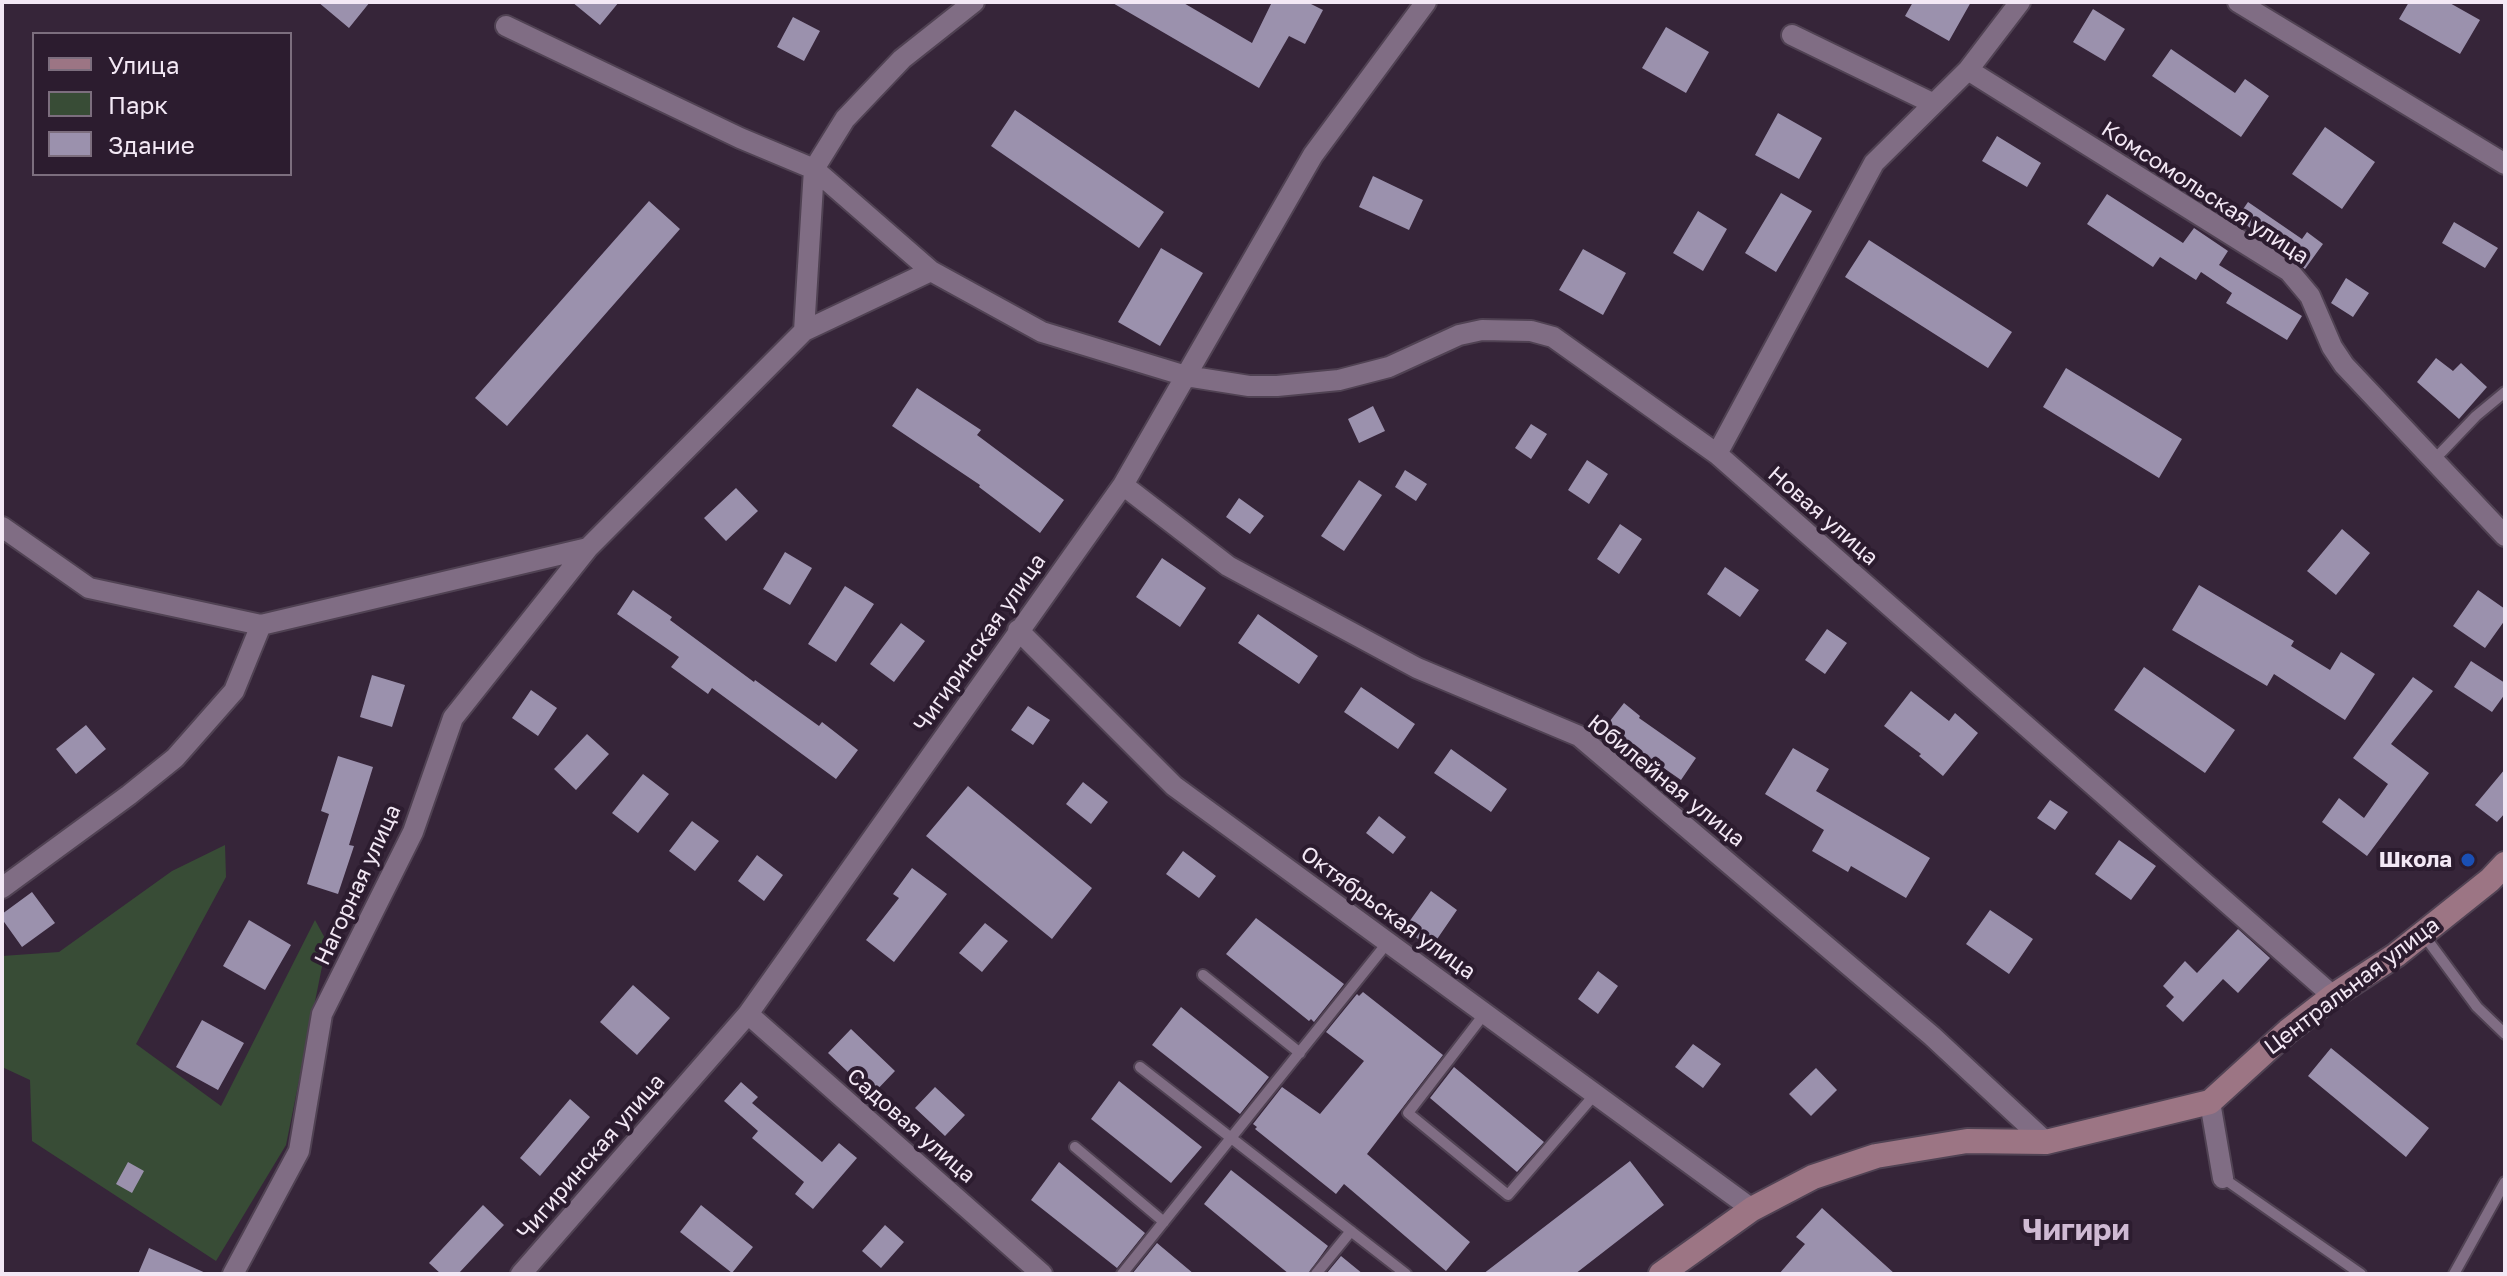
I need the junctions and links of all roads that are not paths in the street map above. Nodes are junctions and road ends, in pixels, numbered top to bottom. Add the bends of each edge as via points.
1 (974, 2) edge
2 (1426, 2) edge
3 (2020, 2) edge
4 (2238, 2) edge
5 (506, 26) dead end
6 (1792, 35) dead end
7 (1968, 70) junction
8 (1932, 103) junction
9 (2505, 164) edge
10 (814, 169) junction
11 (931, 271) junction
12 (804, 331) junction
13 (1186, 376) junction
14 (2505, 392) edge
15 (1717, 454) junction
16 (2433, 461) junction
17 (1123, 485) junction
18 (5, 534) edge
19 (2505, 536) edge
20 (588, 548) junction
21 (261, 625) junction
22 (1018, 630) junction
23 (2505, 864) edge
24 (2, 888) edge
25 (2423, 933) junction
26 (1388, 942) junction
27 (1203, 975) dead end
28 (2333, 996) junction
29 (1485, 1013) junction
30 (748, 1014) junction
31 (2505, 1034) edge
32 (1300, 1053) junction
33 (1140, 1067) dead end
34 (1596, 1093) junction
35 (2210, 1102) junction
36 (1231, 1138) junction
37 (2046, 1142) junction
38 (1075, 1147) dead end
39 (2223, 1178) joint
40 (2505, 1182) edge
41 (1752, 1209) junction
42 (1164, 1222) junction
43 (1351, 1231) junction
44 (233, 1274) edge
45 (521, 1274) edge
46 (1042, 1274) edge
47 (1122, 1274) edge
48 (1316, 1274) edge
49 (1406, 1274) edge
50 (1661, 1274) edge
51 (2361, 1274) edge
52 (2454, 1274) edge

1 - 10 street via 902,59 845,119
2 - 13 street, Чигиринская улица via 1313,155
3 - 7 street
4 - 9 street
5 - 10 street, Новая улица
6 - 8 street
7 - 8 street
7 - 16 street, Комсомольская улица via 2289,271 2310,296 2344,365
8 - 15 street via 1874,163
10 - 11 street, Новая улица
10 - 12 street
11 - 12 street, Нагорная улица
11 - 13 street, Новая улица via 1042,332
12 - 20 street, Нагорная улица
13 - 15 street, Новая улица via 1249,386 1339,380 1389,367 1459,335 1482,330 1542,332
13 - 17 street, Чигиринская улица
14 - 16 lane
15 - 28 street, Новая улица
16 - 19 street, Комсомольская улица
17 - 22 street, Чигиринская улица
17 - 37 street, Юбилейная улица via 1228,566 1417,668 1579,736 1932,1036
18 - 21 street via 89,588
20 - 21 street
20 - 44 street, Нагорная улица via 453,718 413,832 322,1014 299,1151
21 - 24 street via 234,691 175,758
22 - 26 street, Октябрьская улица via 1174,786
22 - 30 street, Чигиринская улица
23 - 25 street, Центральная улица
25 - 28 street, Центральная улица
25 - 31 lane via 2477,1007
26 - 29 street, Октябрьская улица
26 - 32 lane
27 - 32 lane
28 - 35 street, Центральная улица
29 - 34 street, Октябрьская улица
29 - 34 lane via 1408,1113 1508,1195
30 - 45 street, Чигиринская улица
30 - 46 street, Садовая улица
32 - 36 lane
33 - 36 lane
34 - 41 street, Октябрьская улица
35 - 37 street, Центральная улица
35 - 39 street
36 - 42 lane
36 - 43 lane
37 - 41 street, Центральная улица via 1967,1141 1876,1156 1813,1177
38 - 42 lane
39 - 51 lane
40 - 52 lane
41 - 50 street, Центральная улица
42 - 47 lane
43 - 48 lane
43 - 49 lane

